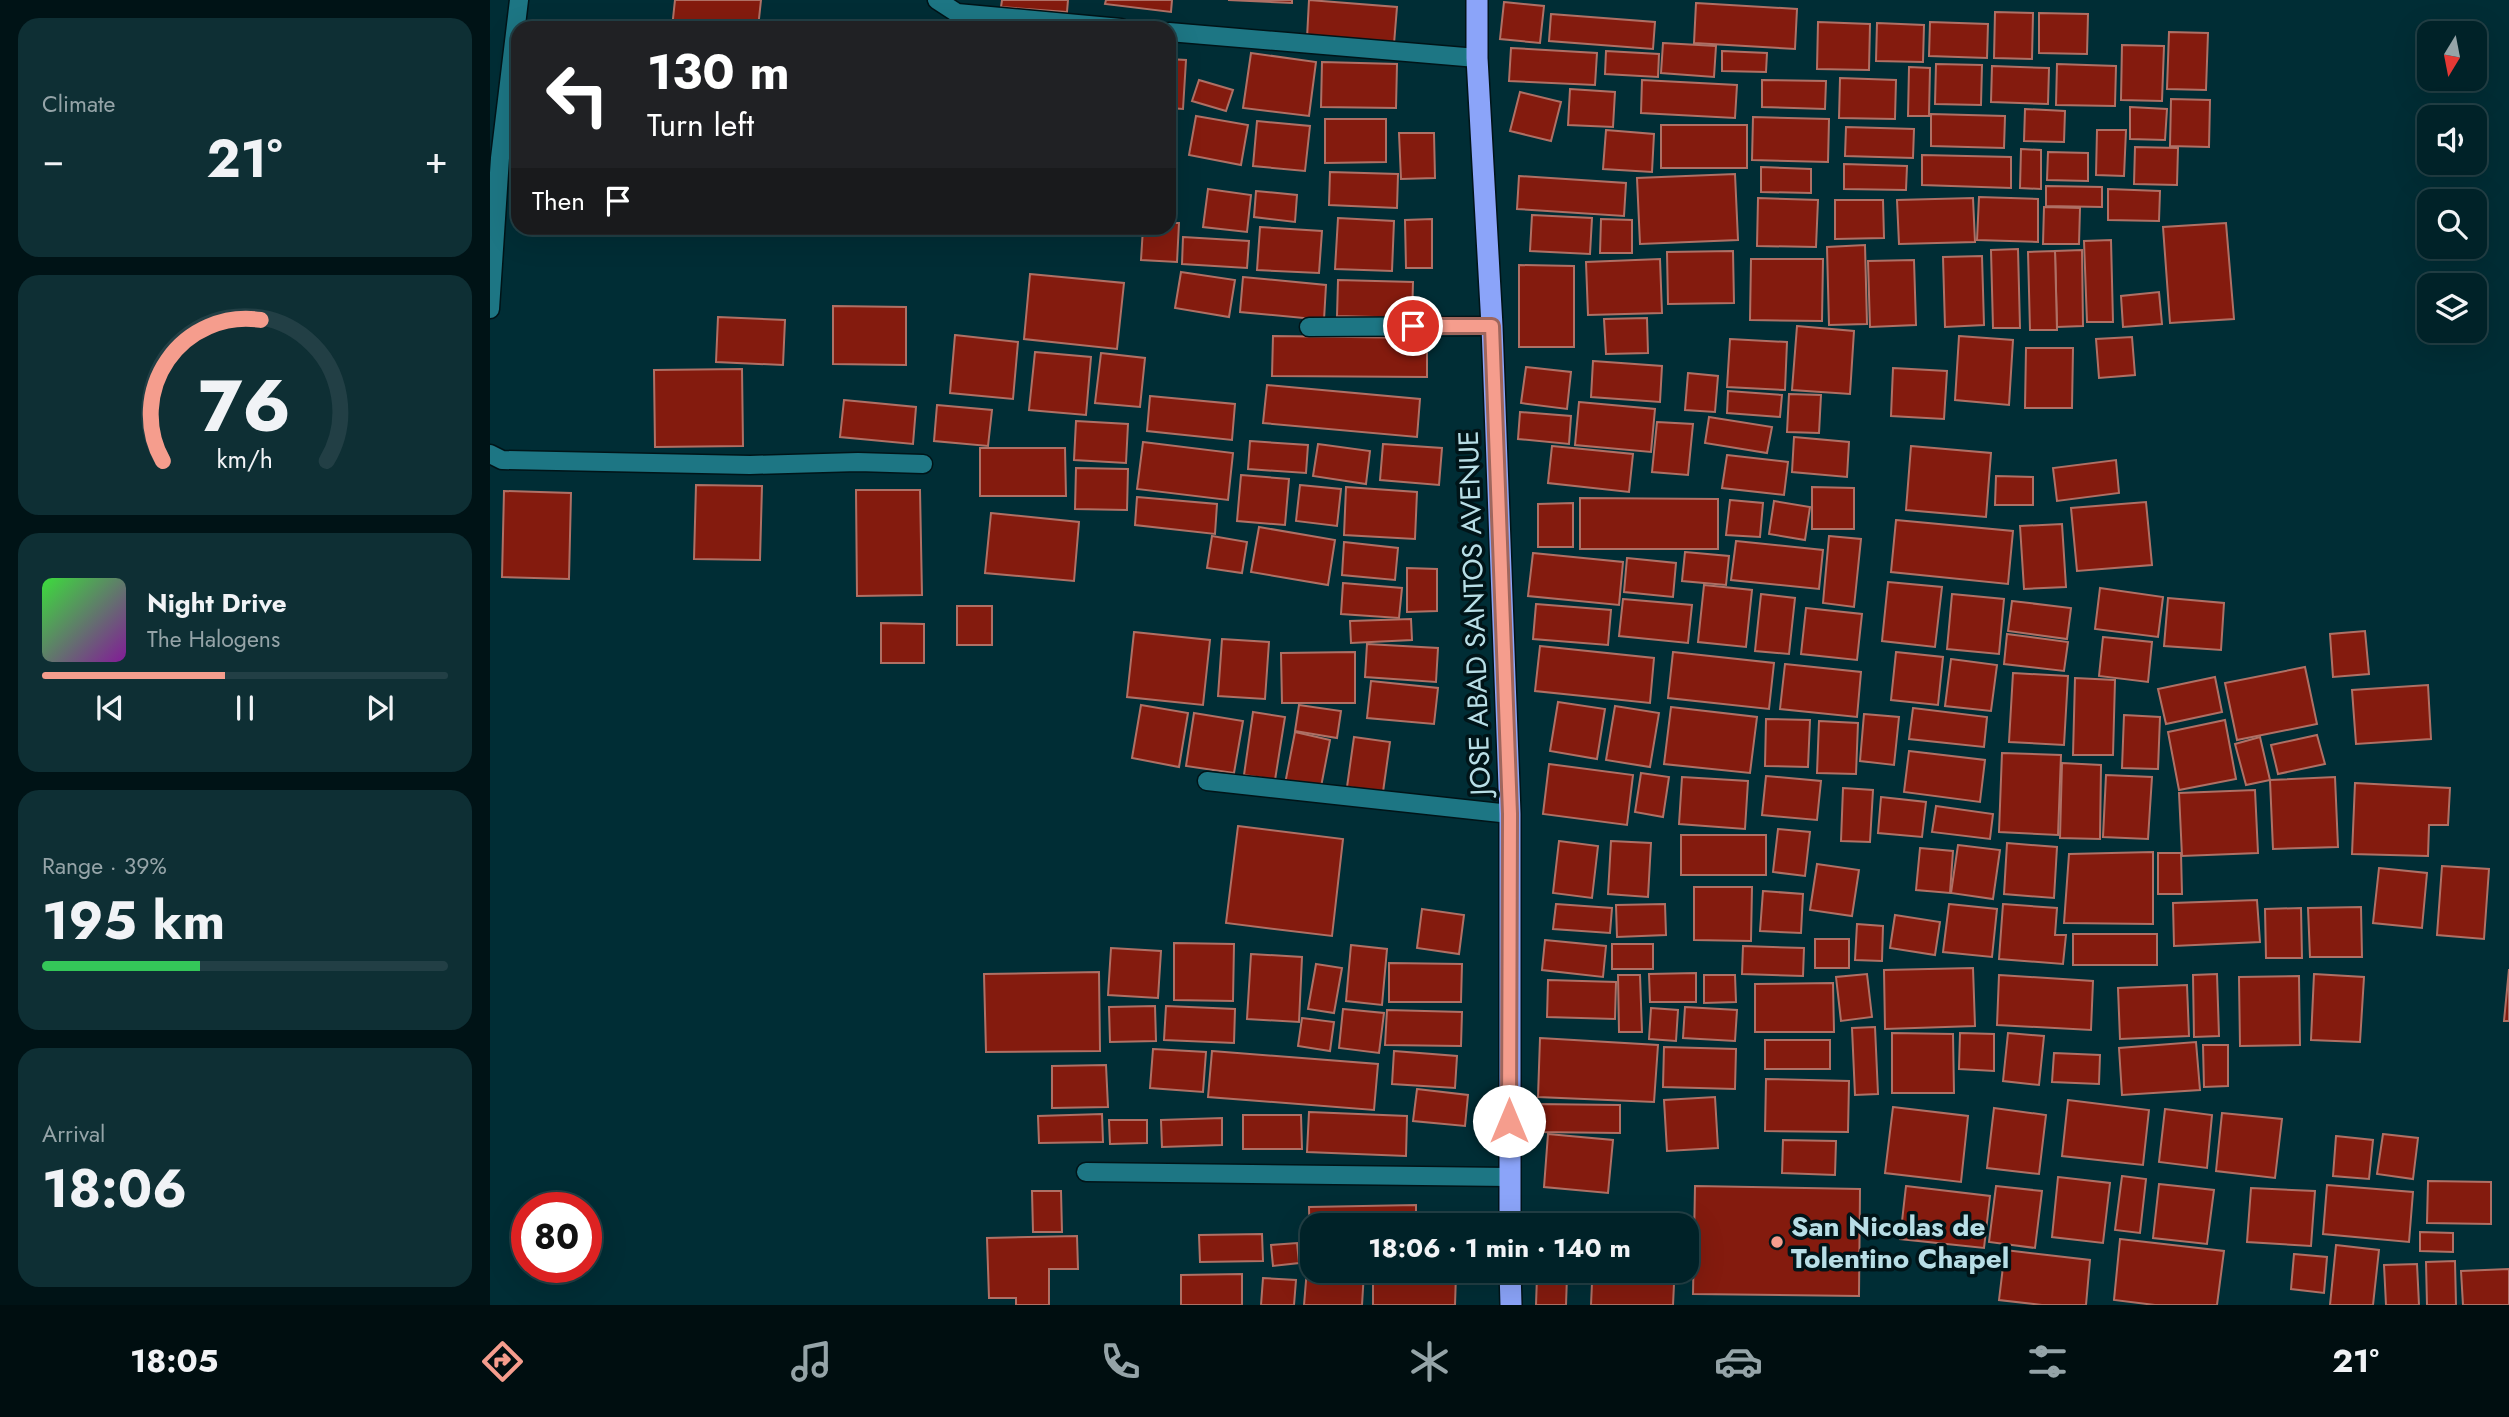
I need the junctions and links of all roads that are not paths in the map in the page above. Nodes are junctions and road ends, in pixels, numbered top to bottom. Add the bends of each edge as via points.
1 (519, 0) edge
2 (937, 0) edge
3 (1477, 0) edge
4 (516, 21) edge
5 (1044, 21) edge
6 (1176, 33) edge
7 (1477, 58) junction
8 (511, 67) edge
9 (490, 309) edge
10 (1492, 326) junction
11 (1309, 327) dead end
12 (490, 454) edge
13 (923, 464) dead end
14 (1207, 781) dead end
15 (1510, 814) junction
16 (1086, 1172) dead end
17 (1509, 1177) junction
18 (1510, 1213) edge
19 (1510, 1283) edge
20 (1511, 1305) edge

1 - 4 street
2 - 5 street via 957,13
3 - 7 highway, JOSE ABAD SANTOS AVENUE
6 - 7 street
7 - 10 highway, JOSE ABAD SANTOS AVENUE
8 - 9 street
10 - 11 street
10 - 15 highway, JOSE ABAD SANTOS AVENUE
12 - 13 street via 502,460
14 - 15 street
15 - 17 highway, JOSE ABAD SANTOS AVENUE
16 - 17 street
17 - 18 highway, JOSE ABAD SANTOS AVENUE
19 - 20 highway

